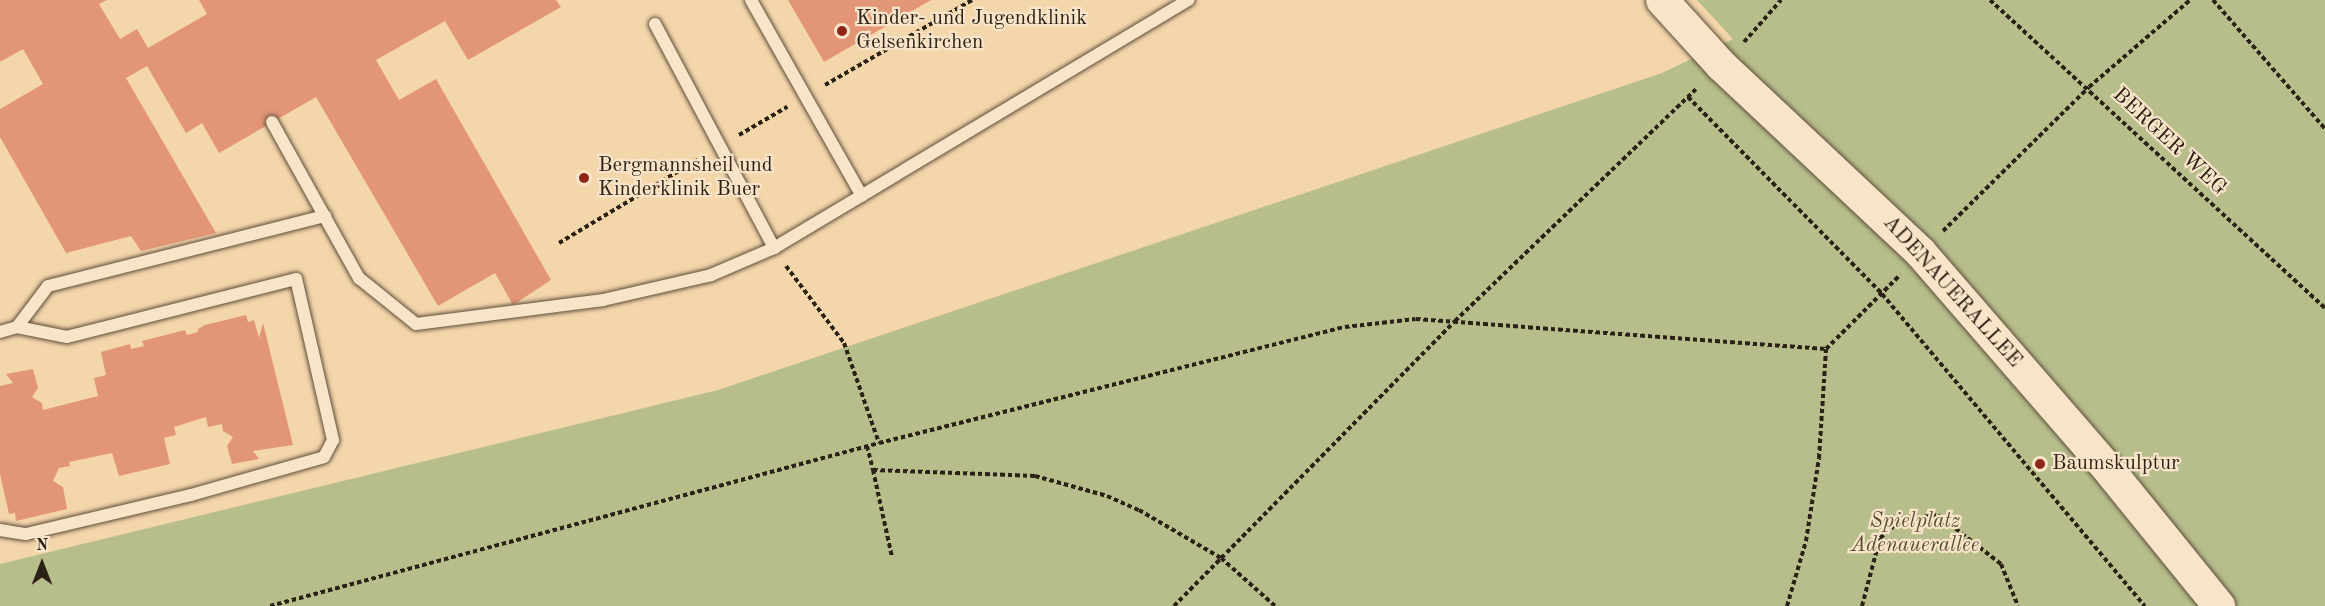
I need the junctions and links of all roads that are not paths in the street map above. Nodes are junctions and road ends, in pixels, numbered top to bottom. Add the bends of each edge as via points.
1 (751, 0) edge
2 (1189, 0) edge
3 (1662, 0) edge
4 (655, 24) dead end
5 (272, 122) dead end
6 (862, 196) junction
7 (325, 216) junction
8 (774, 248) junction
9 (17, 327) junction
10 (0, 332) edge
11 (0, 530) edge
12 (2219, 606) edge

1 - 6 lane
2 - 6 lane
3 - 12 street, ADENAUERALLEE via 1721,65 1921,253 2113,475
4 - 8 lane
5 - 7 lane
6 - 8 lane
7 - 8 lane via 359,278 416,324 603,300 711,275
7 - 9 lane via 48,286
9 - 10 lane
9 - 11 lane via 67,337 296,279 333,440 324,457 202,492 26,534

